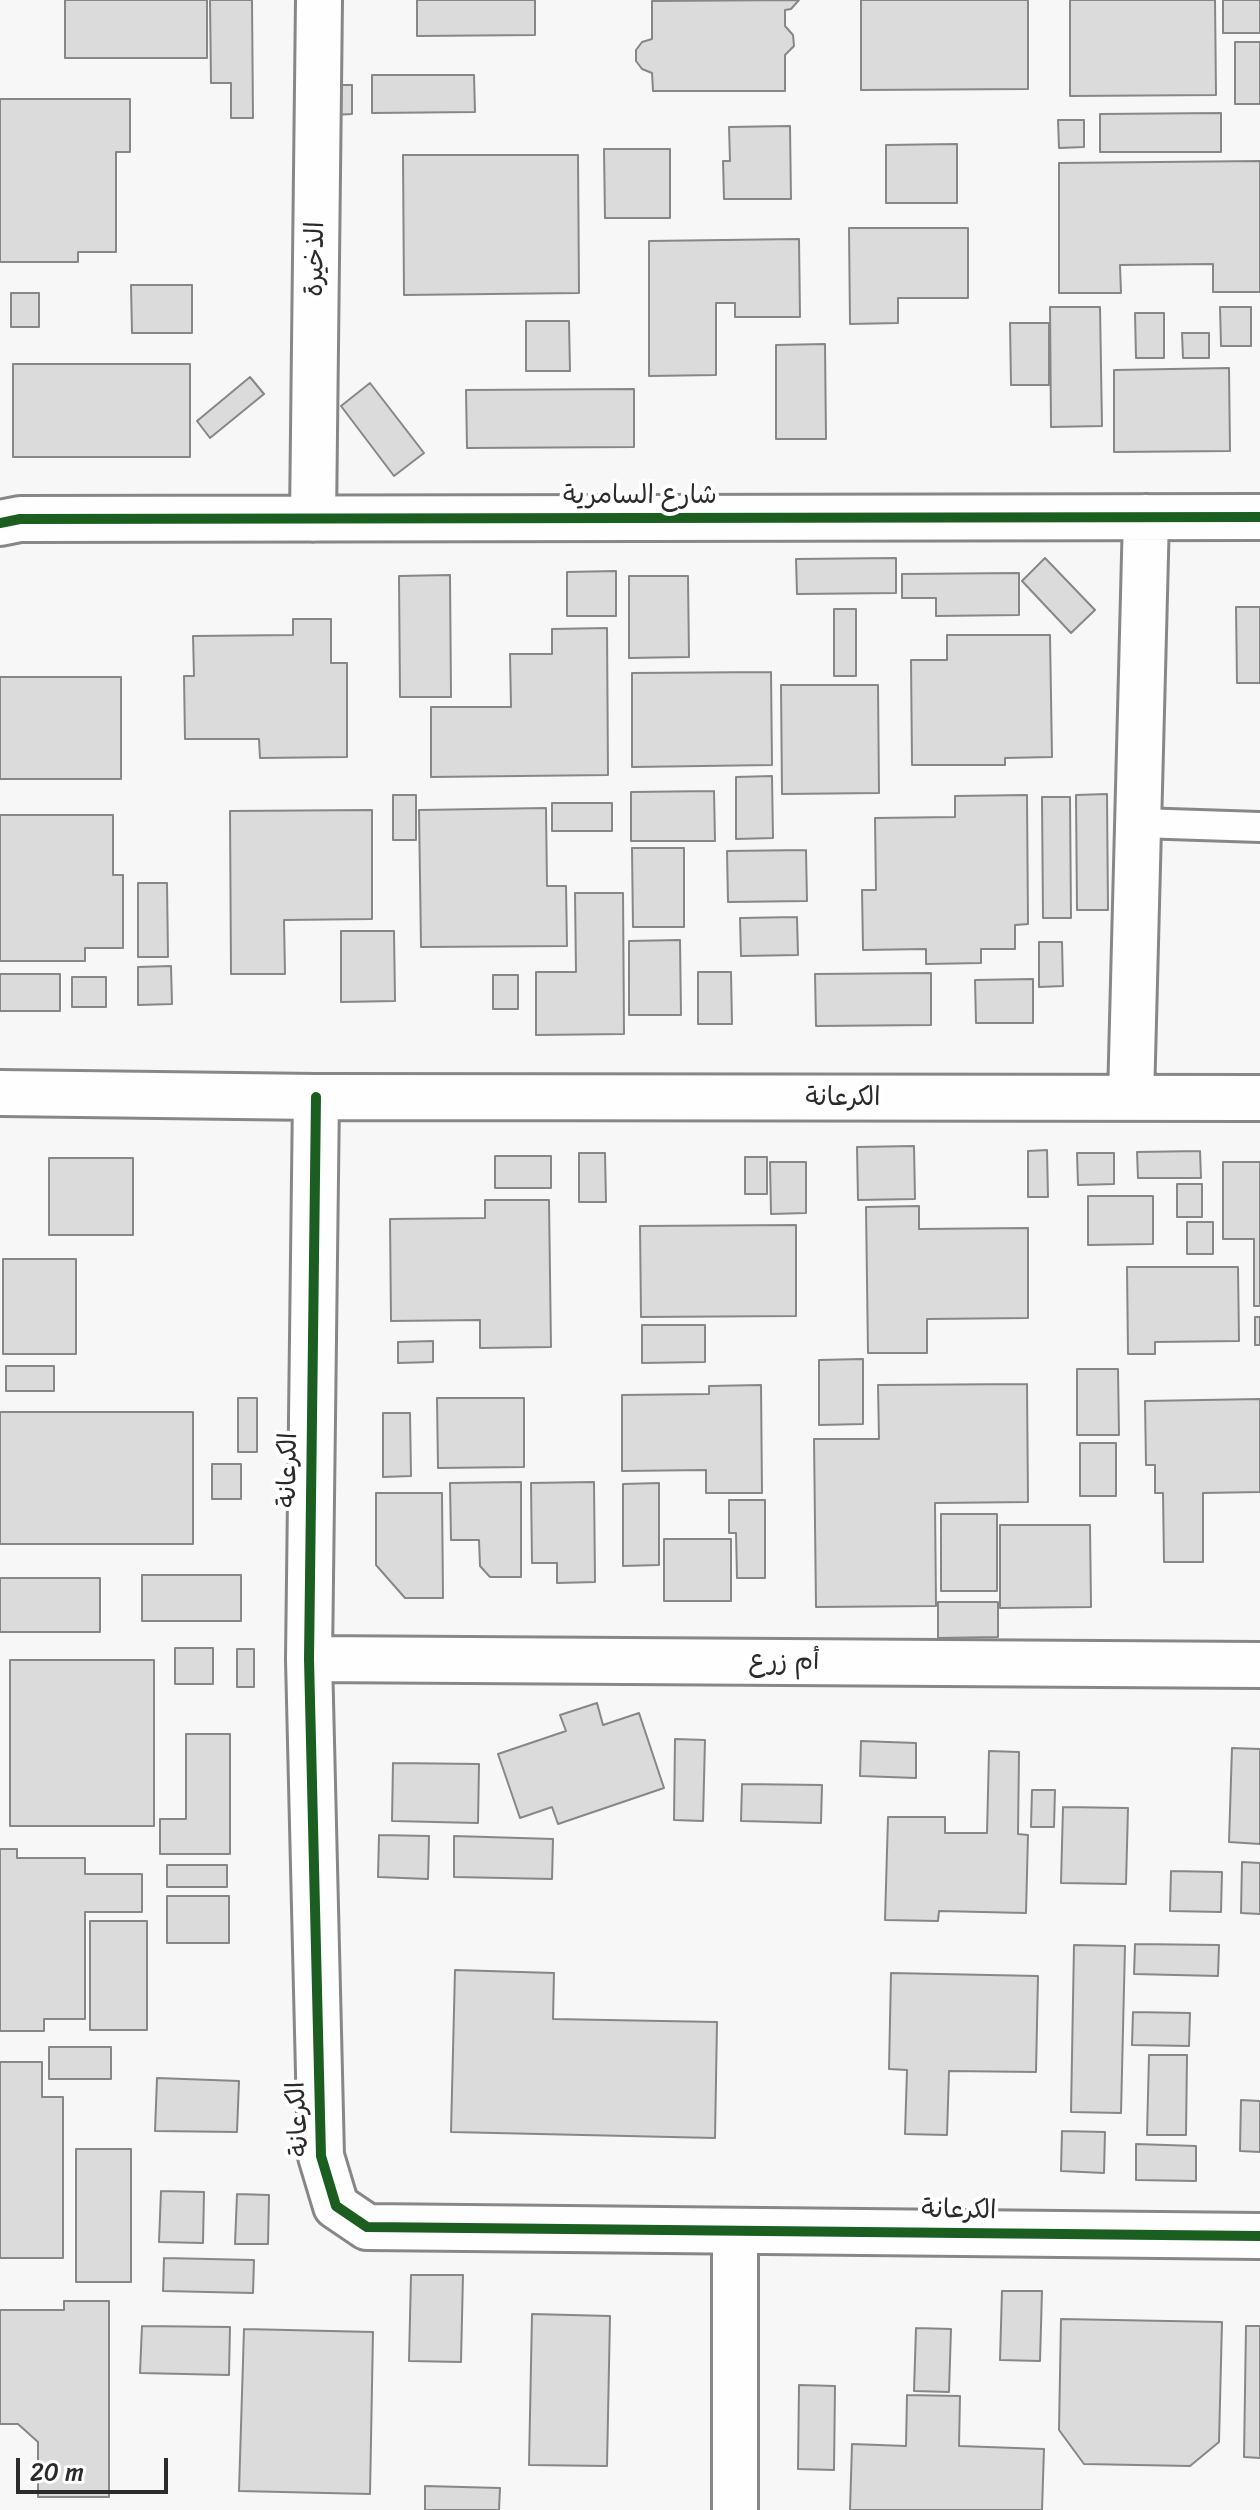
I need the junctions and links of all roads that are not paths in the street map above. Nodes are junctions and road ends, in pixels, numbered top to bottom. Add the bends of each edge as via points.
1 (319, 0) edge
2 (7, 517) edge
3 (1146, 517) junction
4 (1260, 517) edge
5 (313, 519) junction
6 (1139, 823) junction
7 (1260, 827) edge
8 (0, 1093) edge
9 (316, 1097) junction
10 (1131, 1098) junction
11 (1260, 1098) edge
12 (309, 1659) junction
13 (1260, 1665) edge
14 (735, 2231) junction
15 (1260, 2236) edge
16 (735, 2510) edge

1 - 5 street, الذخيرة
2 - 5 street, شارع السامرية
3 - 4 street, شارع السامرية
3 - 5 street, شارع السامرية
3 - 6 street
6 - 7 lane
6 - 10 street
8 - 9 street, الكرعانة
9 - 10 street, الكرعانة
9 - 12 street, الكرعانة
10 - 11 street, الكرعانة
12 - 13 street, أم زرع
12 - 14 street, الكرعانة via 321,2156 336,2206 367,2227
14 - 15 street, الكرعانة
14 - 16 street

